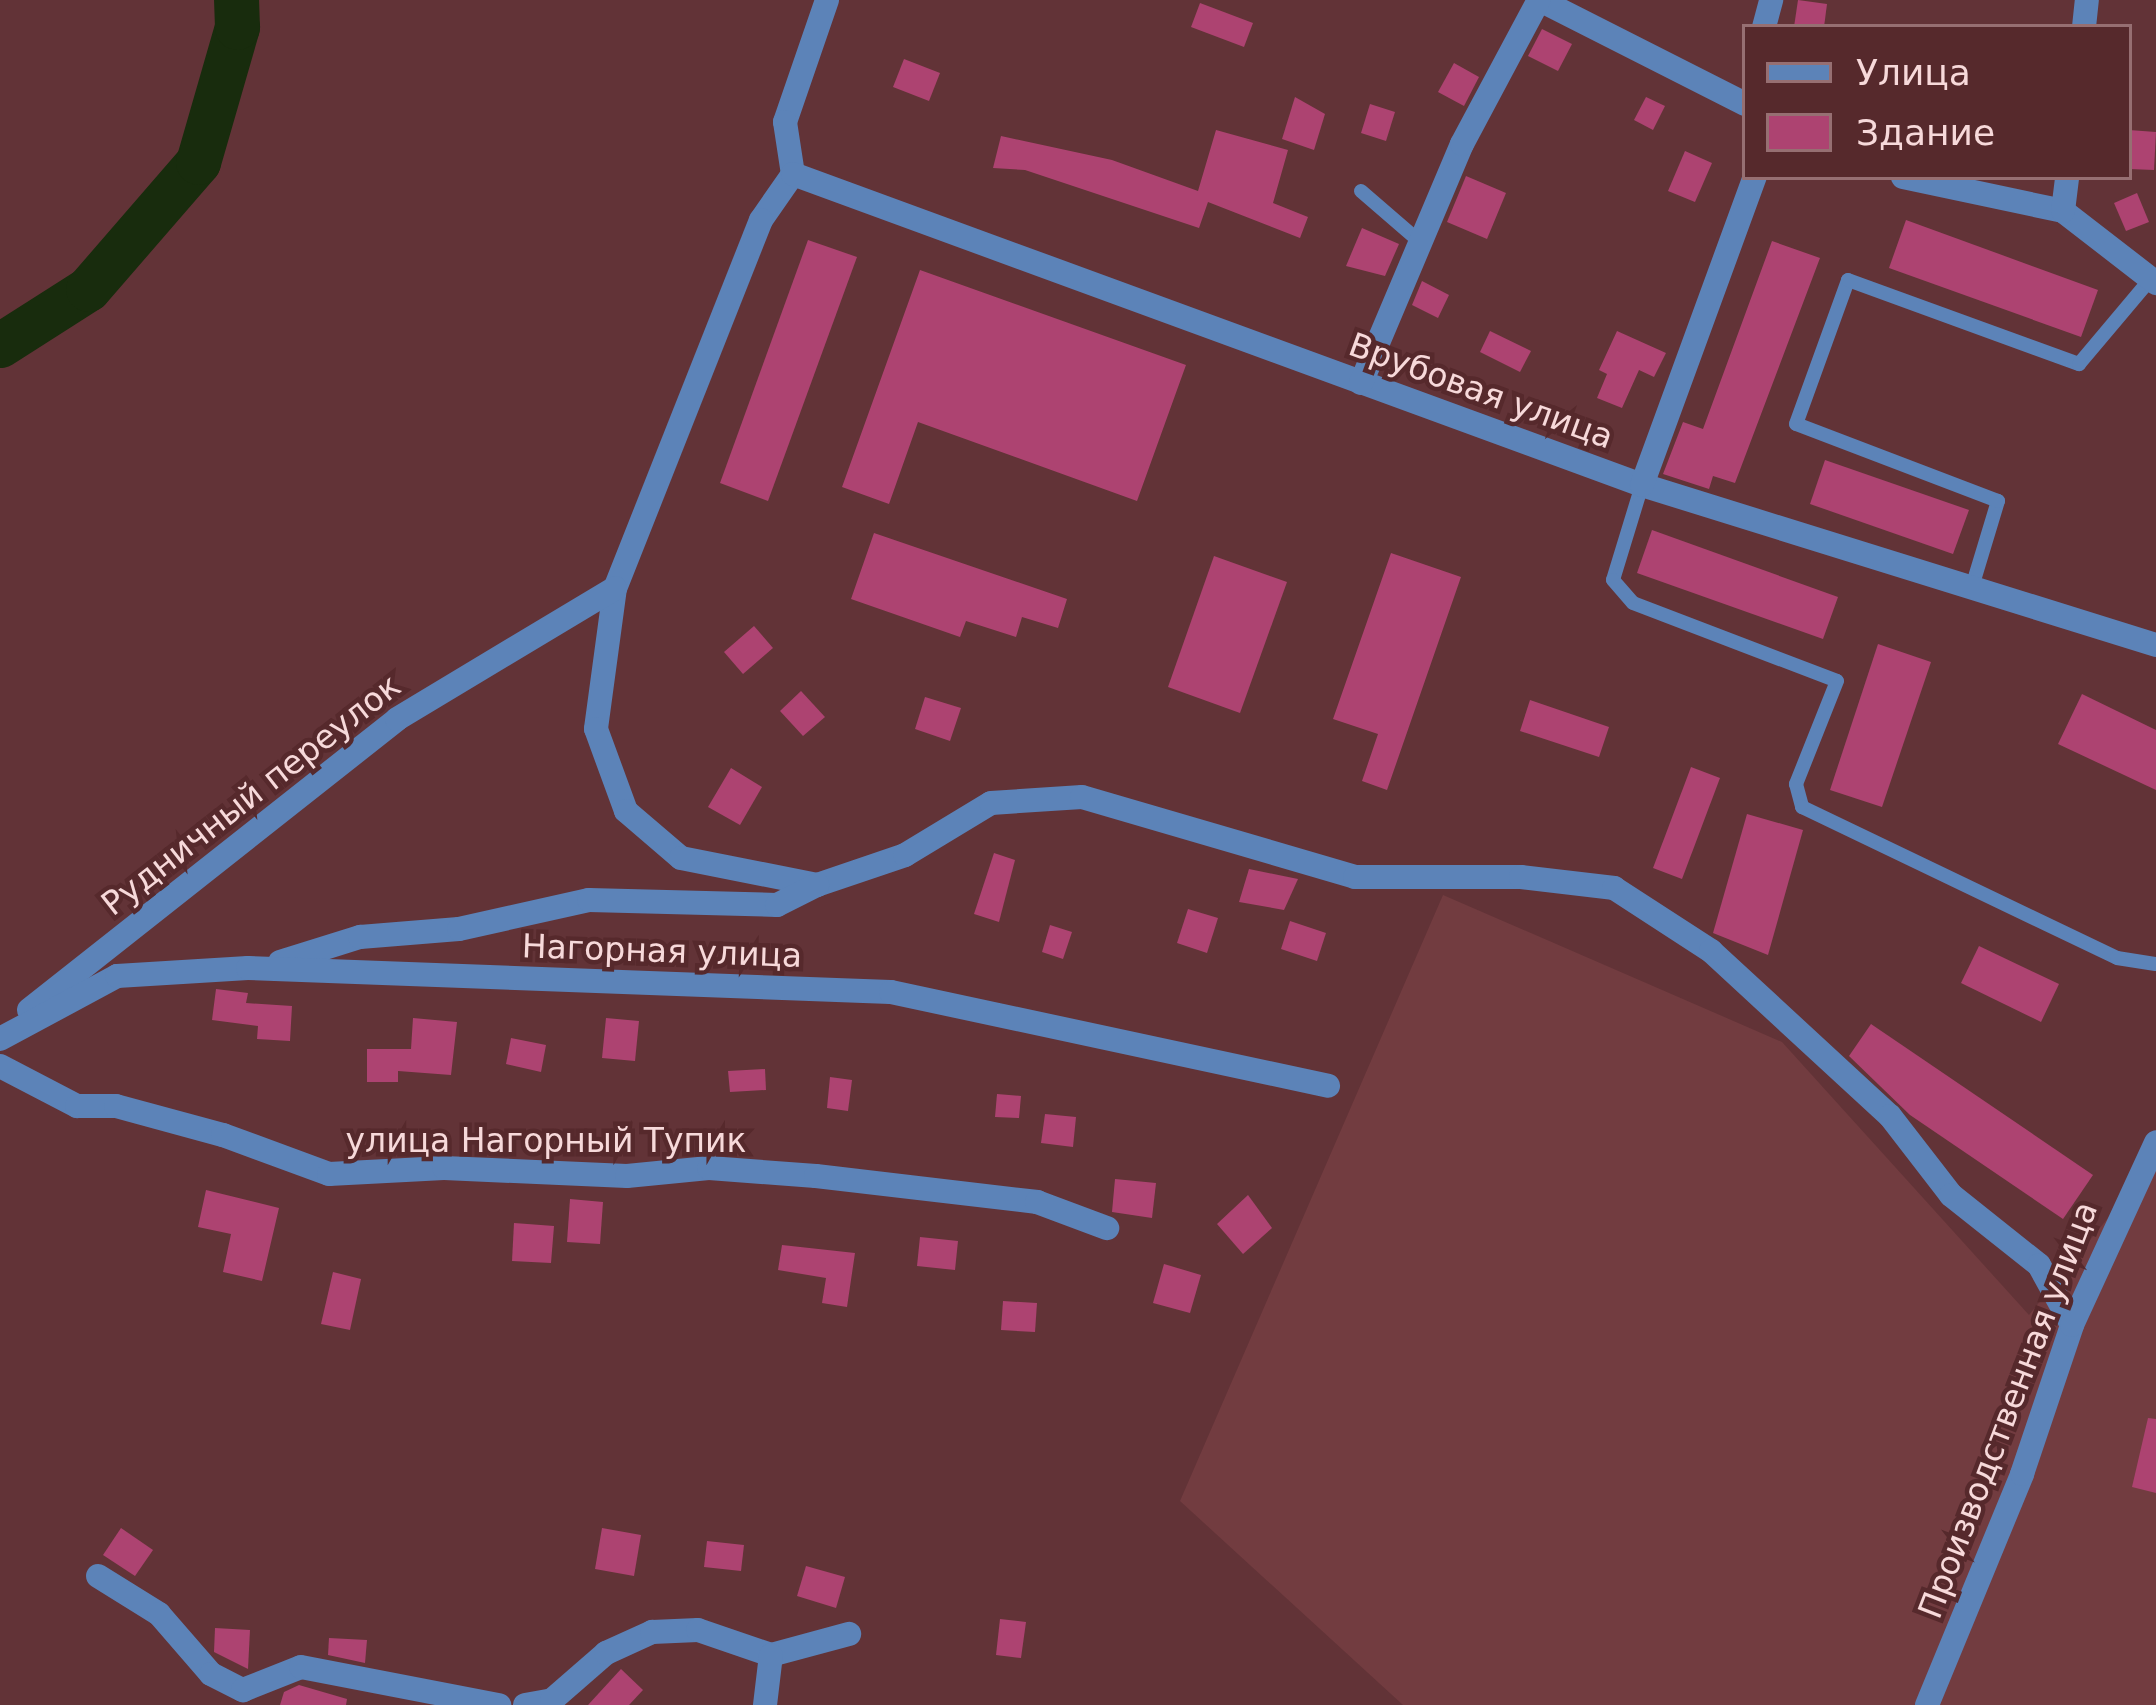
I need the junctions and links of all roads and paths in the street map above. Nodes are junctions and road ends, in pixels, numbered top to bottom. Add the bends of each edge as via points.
1 (827, 0) edge
2 (1539, 0) edge
3 (1742, 102) edge
4 (793, 174) junction
5 (1754, 180) edge
6 (1918, 180) edge
7 (2067, 180) edge
8 (1360, 190) dead end
9 (2063, 212) junction
10 (1420, 242) junction
11 (2153, 282) edge
12 (1361, 383) junction
13 (1642, 485) junction
14 (1972, 587) junction
15 (615, 588) junction
16 (2156, 645) edge
17 (817, 885) junction
18 (2156, 964) edge
19 (248, 968) junction
20 (0, 1036) edge
21 (0, 1066) edge
22 (1328, 1086) dead end
23 (2156, 1142) edge
24 (1107, 1228) dead end
25 (2072, 1325) junction
26 (98, 1576) dead end
27 (849, 1634) dead end
28 (771, 1654) junction
29 (240, 1698) edge
30 (500, 1705) edge
31 (525, 1705) edge
32 (765, 1705) edge
33 (1927, 1705) edge

1 - 4 street via 785,122
2 - 3 street
2 - 10 street
4 - 12 street, Врубовая улица
4 - 15 street via 761,220
5 - 13 street
6 - 9 street
7 - 9 street
8 - 10 lane
9 - 11 street
10 - 12 street
11 - 14 lane via 2079,364 1848,280 1796,424 1998,501
12 - 13 street, Врубовая улица
13 - 14 street, Врубовая улица
13 - 18 lane via 1613,580 1633,603 1837,681 1796,784 1802,807 2117,958
14 - 16 street, Врубовая улица
15 - 17 street via 596,728 626,811 681,858
15 - 20 street, Рудничный переулок via 397,719
17 - 19 street via 777,905 589,900 459,929 360,937
17 - 25 street via 905,855 991,803 1082,797 1355,877 1520,877 1614,888 1711,951 1890,1116 1951,1195 2039,1265
19 - 20 street, Нагорная улица via 117,976
19 - 22 street, Нагорная улица via 891,992
21 - 24 street, улица Нагорный Тупик via 77,1106 116,1106 329,1174 444,1168 627,1176 709,1168 816,1175 1037,1202
23 - 25 street, Производственная улица
25 - 33 street, Производственная улица via 2022,1474
26 - 29 street via 159,1614
27 - 28 street
28 - 31 street via 698,1630 652,1632 605,1653 552,1700
28 - 32 street
29 - 30 street via 301,1667

